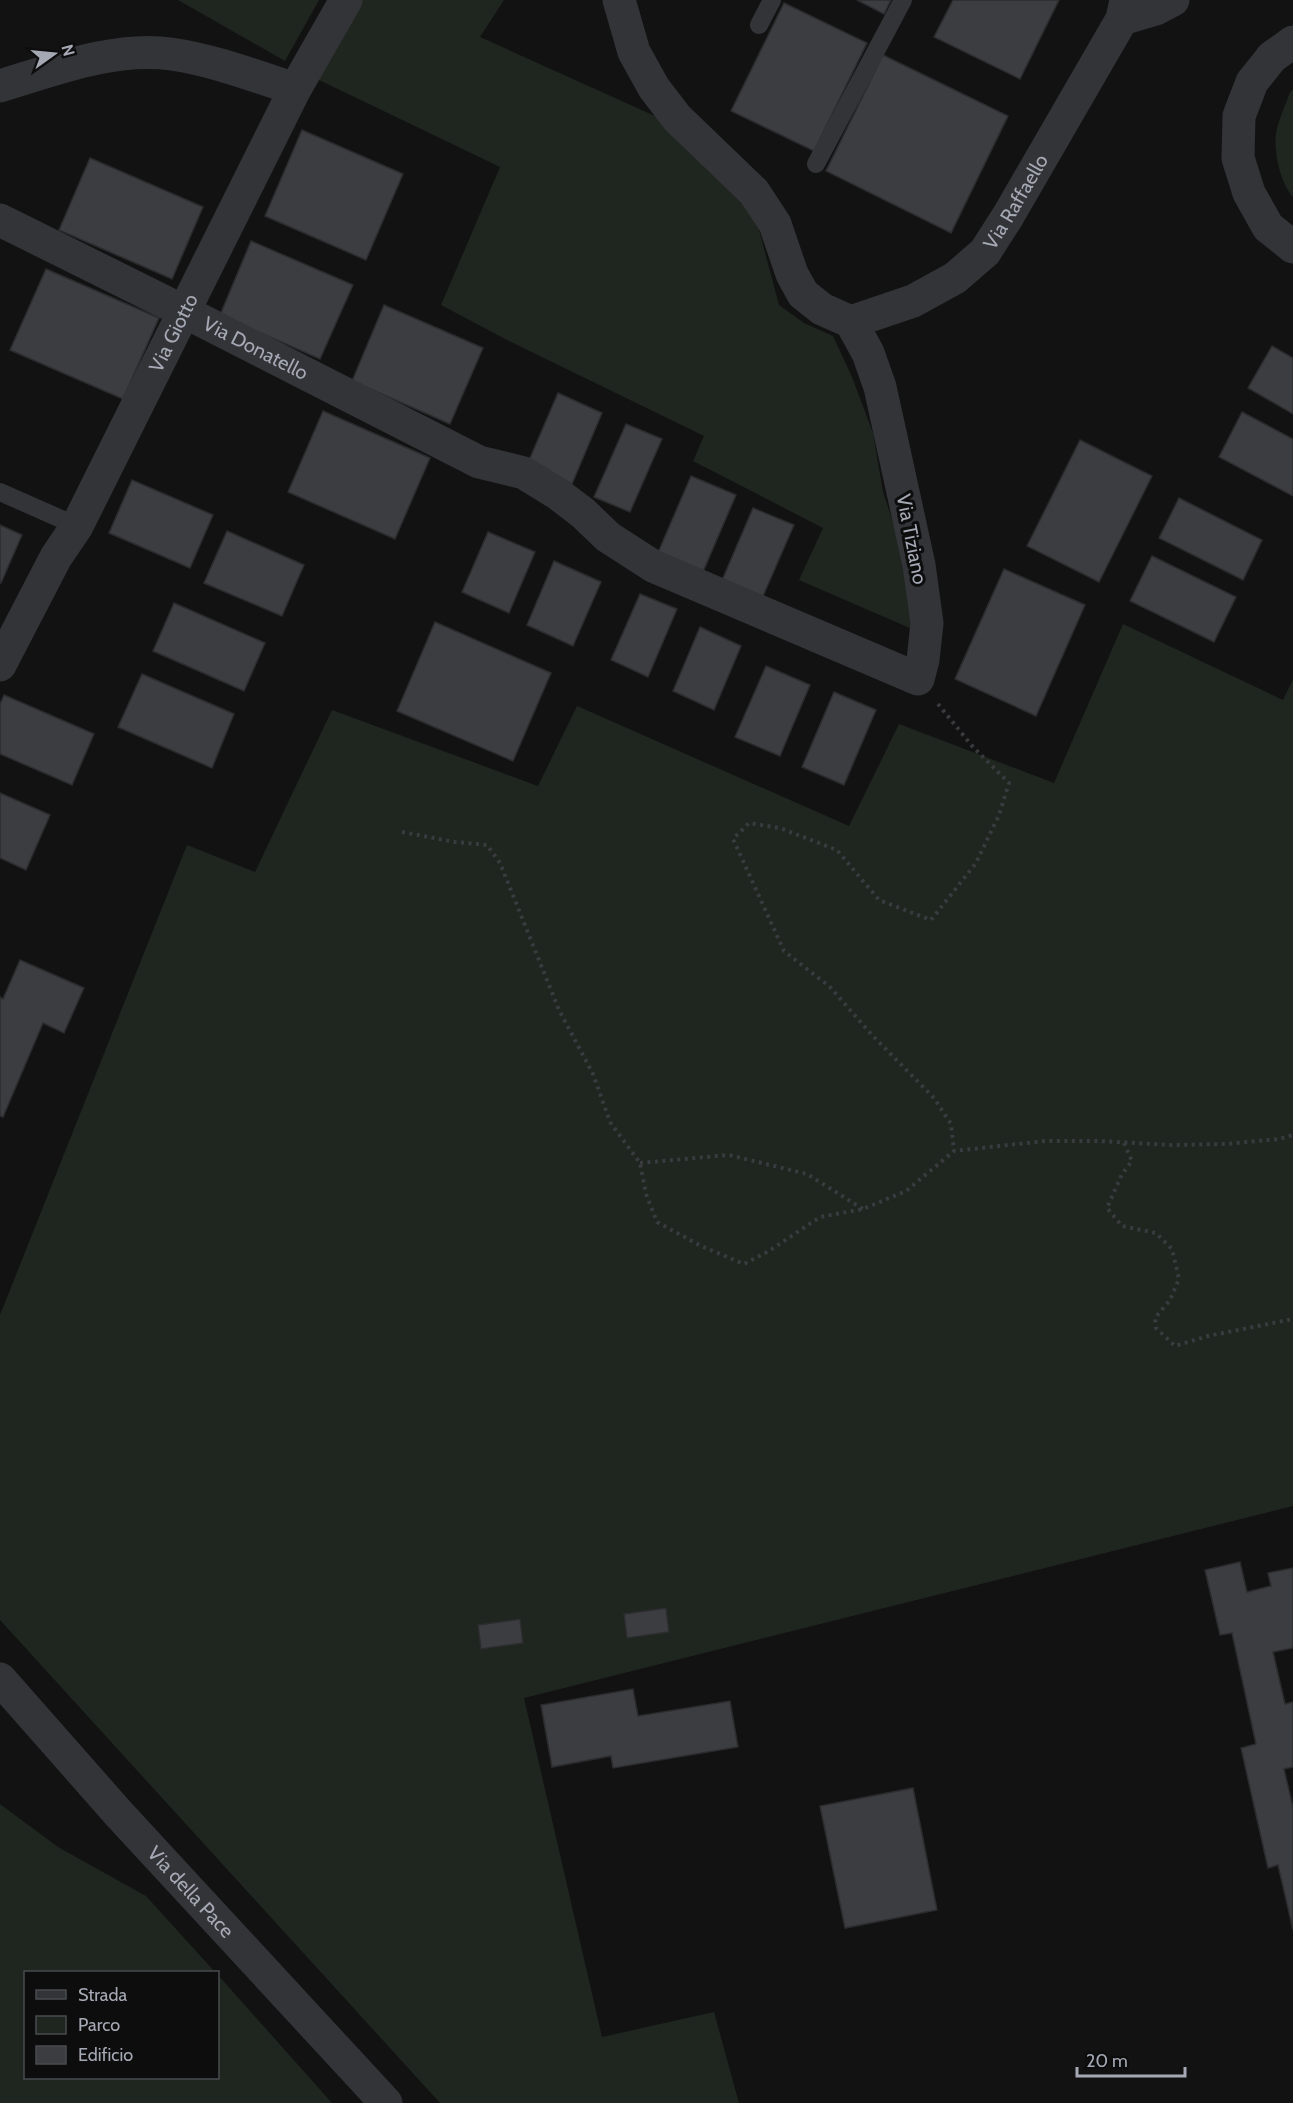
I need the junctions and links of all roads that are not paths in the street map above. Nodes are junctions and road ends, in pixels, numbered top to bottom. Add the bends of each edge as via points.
1 (346, 0) edge
2 (619, 0) edge
3 (772, 0) edge
4 (903, 0) edge
5 (1173, 0) edge
6 (1124, 9) edge
7 (759, 25) dead end
8 (1293, 42) edge
9 (0, 86) edge
10 (295, 89) junction
11 (816, 164) dead end
12 (0, 220) edge
13 (1293, 247) edge
14 (185, 312) junction
15 (851, 322) junction
16 (0, 492) edge
17 (77, 526) junction
18 (0, 664) edge
19 (918, 679) joint
20 (0, 1679) edge
21 (386, 2103) edge

1 - 10 street, Via Giotto
2 - 15 street via 634,52 654,88 677,117 754,192 775,224 803,294 822,309
3 - 7 lane
4 - 11 lane
5 - 6 street, Via Raffaello via 1156,9
6 - 15 street, Via Raffaello via 985,252 955,278 913,301
8 - 13 street via 1272,57 1252,82 1239,116 1238,158 1249,193 1268,227
9 - 10 street via 74,63 132,53 170,54 211,63
10 - 14 street, Via Giotto
12 - 14 street, Via Donatello
14 - 17 street, Via Giotto
14 - 19 street, Via Donatello via 478,462 524,473 653,566
15 - 19 street, Via Tiziano via 880,387 920,565 927,623
16 - 17 lane
17 - 18 street, Via Giotto via 56,557
20 - 21 street, Via della Pace

